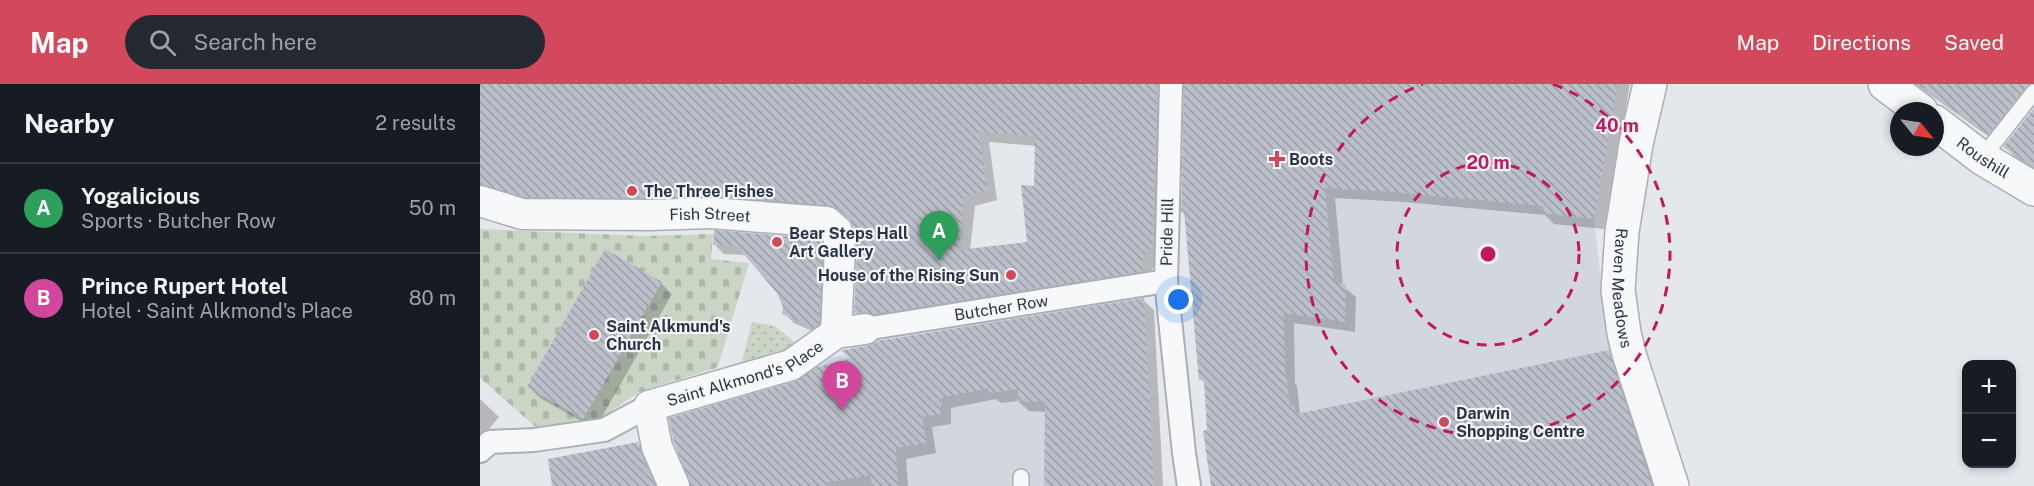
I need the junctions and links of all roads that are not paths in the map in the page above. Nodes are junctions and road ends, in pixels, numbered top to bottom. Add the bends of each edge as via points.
1 (1171, 84) edge
2 (1650, 84) edge
3 (1885, 84) edge
4 (2034, 92) edge
5 (1909, 102) edge
6 (1944, 129) edge
7 (1982, 158) junction
8 (2034, 189) edge
9 (480, 201) edge
10 (1166, 281) junction
11 (850, 331) junction
12 (649, 406) junction
13 (480, 451) edge
14 (674, 486) edge
15 (1189, 486) edge
16 (1672, 486) edge

1 - 10 street, Pride Hill
2 - 16 street, Raven Meadows via 1622,232 1618,290 1629,354
3 - 5 street
4 - 7 lane
6 - 7 street, Roushill
7 - 8 street, Roushill
9 - 11 street, Fish Street via 522,214 711,213 827,222 837,231
10 - 11 street, Butcher Row
10 - 15 street, Pride Hill
11 - 12 street, Saint Alkmond's Place via 791,365
12 - 13 street via 604,430 490,442
12 - 14 street via 657,447

